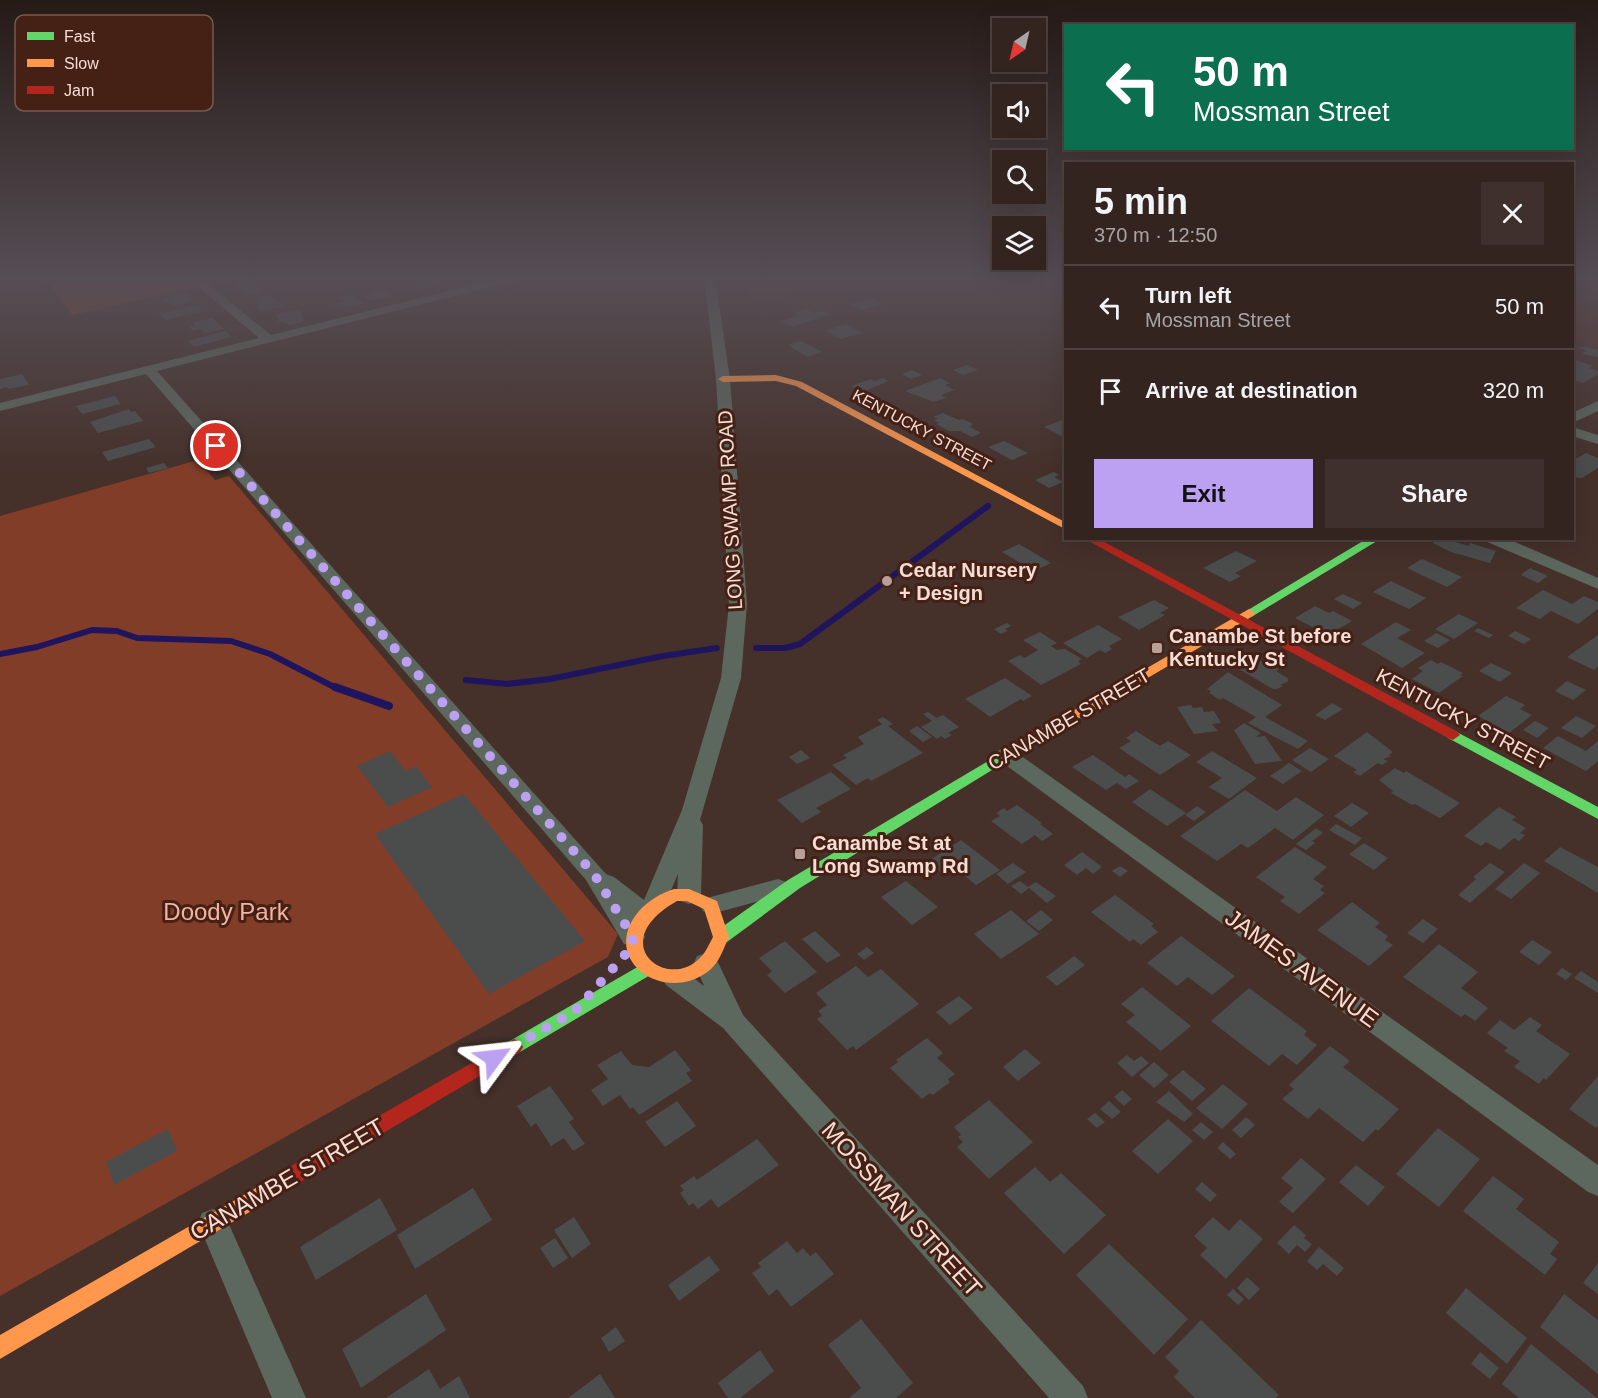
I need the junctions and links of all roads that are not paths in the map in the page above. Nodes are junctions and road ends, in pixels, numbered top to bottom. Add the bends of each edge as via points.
1 (255, 342) edge
2 (718, 342) edge
3 (148, 369) junction
4 (723, 379) junction
5 (1598, 405) edge
6 (0, 407) edge
7 (1574, 418) edge
8 (1574, 432) edge
9 (1598, 440) edge
10 (1064, 525) edge
11 (1092, 540) edge
12 (1374, 540) edge
13 (1496, 540) edge
14 (1598, 584) edge
15 (1239, 620) junction
16 (1006, 755) junction
17 (693, 810) junction
18 (1598, 814) edge
19 (594, 874) junction
20 (794, 884) junction
21 (689, 895) junction
22 (711, 905) junction
23 (650, 909) junction
24 (721, 937) junction
25 (630, 946) junction
26 (706, 963) junction
27 (646, 969) junction
28 (675, 978) junction
29 (603, 979) dead end
30 (575, 1011) junction
31 (732, 1020) junction
32 (1598, 1182) edge
33 (213, 1223) junction
34 (0, 1348) edge
35 (289, 1398) edge
36 (1071, 1398) edge

1 - 3 street
2 - 4 street, LONG SWAMP ROAD
3 - 6 street
3 - 19 street
4 - 10 street, KENTUCKY STREET via 776,378 799,384
4 - 17 street, LONG SWAMP ROAD via 738,603 731,678
5 - 7 street
8 - 9 street
11 - 15 street, KENTUCKY STREET
12 - 15 street, CANAMBE STREET
13 - 14 street
15 - 16 street, CANAMBE STREET
15 - 18 street, KENTUCKY STREET
16 - 20 street, CANAMBE STREET
16 - 32 street, JAMES AVENUE
17 - 21 street, LONG SWAMP ROAD
17 - 23 street, LONG SWAMP ROAD
19 - 23 street
19 - 25 street
20 - 22 street, CANAMBE STREET
20 - 24 street, CANAMBE STREET
21 - 22 street
21 - 23 street via 674,895
22 - 24 street
23 - 25 street via 637,924
24 - 26 street
25 - 27 street
26 - 28 street via 692,974
26 - 31 street, MOSSMAN STREET
27 - 28 street via 658,978
27 - 30 street, CANAMBE STREET
28 - 31 street, MOSSMAN STREET
29 - 30 street, CANAMBE STREET
30 - 33 street, CANAMBE STREET
31 - 36 street, MOSSMAN STREET
33 - 34 street, CANAMBE STREET
33 - 35 street

